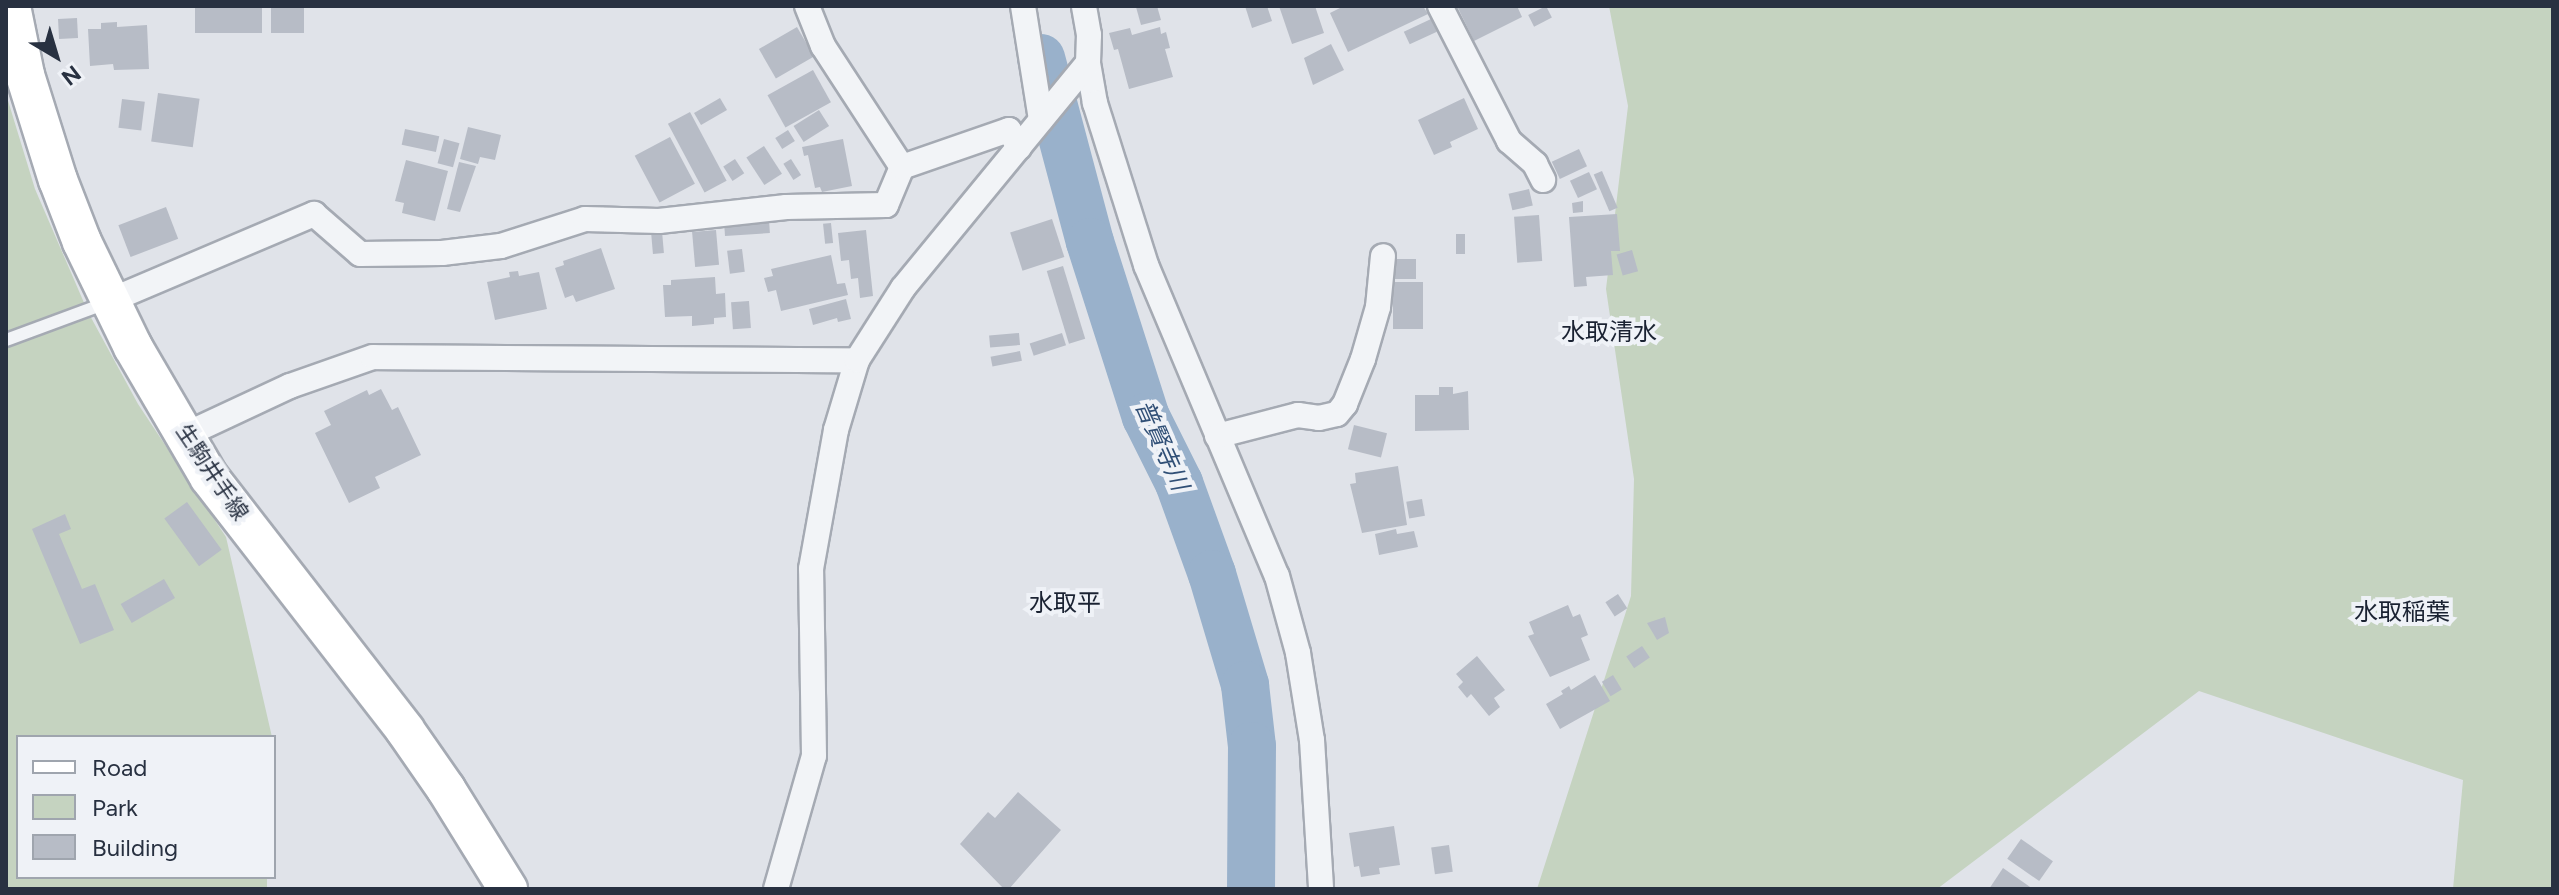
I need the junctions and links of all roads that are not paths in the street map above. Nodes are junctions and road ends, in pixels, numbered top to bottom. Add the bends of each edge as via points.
1 (11, 6) edge
2 (807, 6) edge
3 (1023, 6) edge
4 (1440, 6) edge
5 (1089, 8) edge
6 (1088, 63) junction
7 (16, 72) edge
8 (1045, 116) junction
9 (1019, 147) junction
10 (902, 167) junction
11 (1543, 180) dead end
12 (1383, 256) dead end
13 (109, 301) junction
14 (6, 340) edge
15 (857, 360) junction
16 (185, 435) junction
17 (1217, 436) junction
18 (508, 889) edge
19 (776, 889) edge
20 (1321, 889) edge

1 - 7 main road, 生駒井手線
2 - 10 street via 823,46
3 - 8 street
4 - 11 street via 1509,141 1535,164
5 - 6 street
6 - 8 street
6 - 17 street via 1095,103 1146,265
7 - 13 main road, 生駒井手線
8 - 9 street
9 - 10 street via 1009,130
9 - 15 street via 903,288
10 - 13 street via 886,205 786,207 659,221 585,219 501,246 442,253 360,254 314,214
12 - 17 street via 1378,307 1337,414 1298,415
13 - 14 lane
13 - 16 main road, 生駒井手線
15 - 16 street via 373,357 290,386
15 - 19 street via 836,430 811,569 814,756
16 - 18 main road, 生駒井手線 via 209,477 405,730
17 - 20 street via 1277,576 1298,653 1312,740

